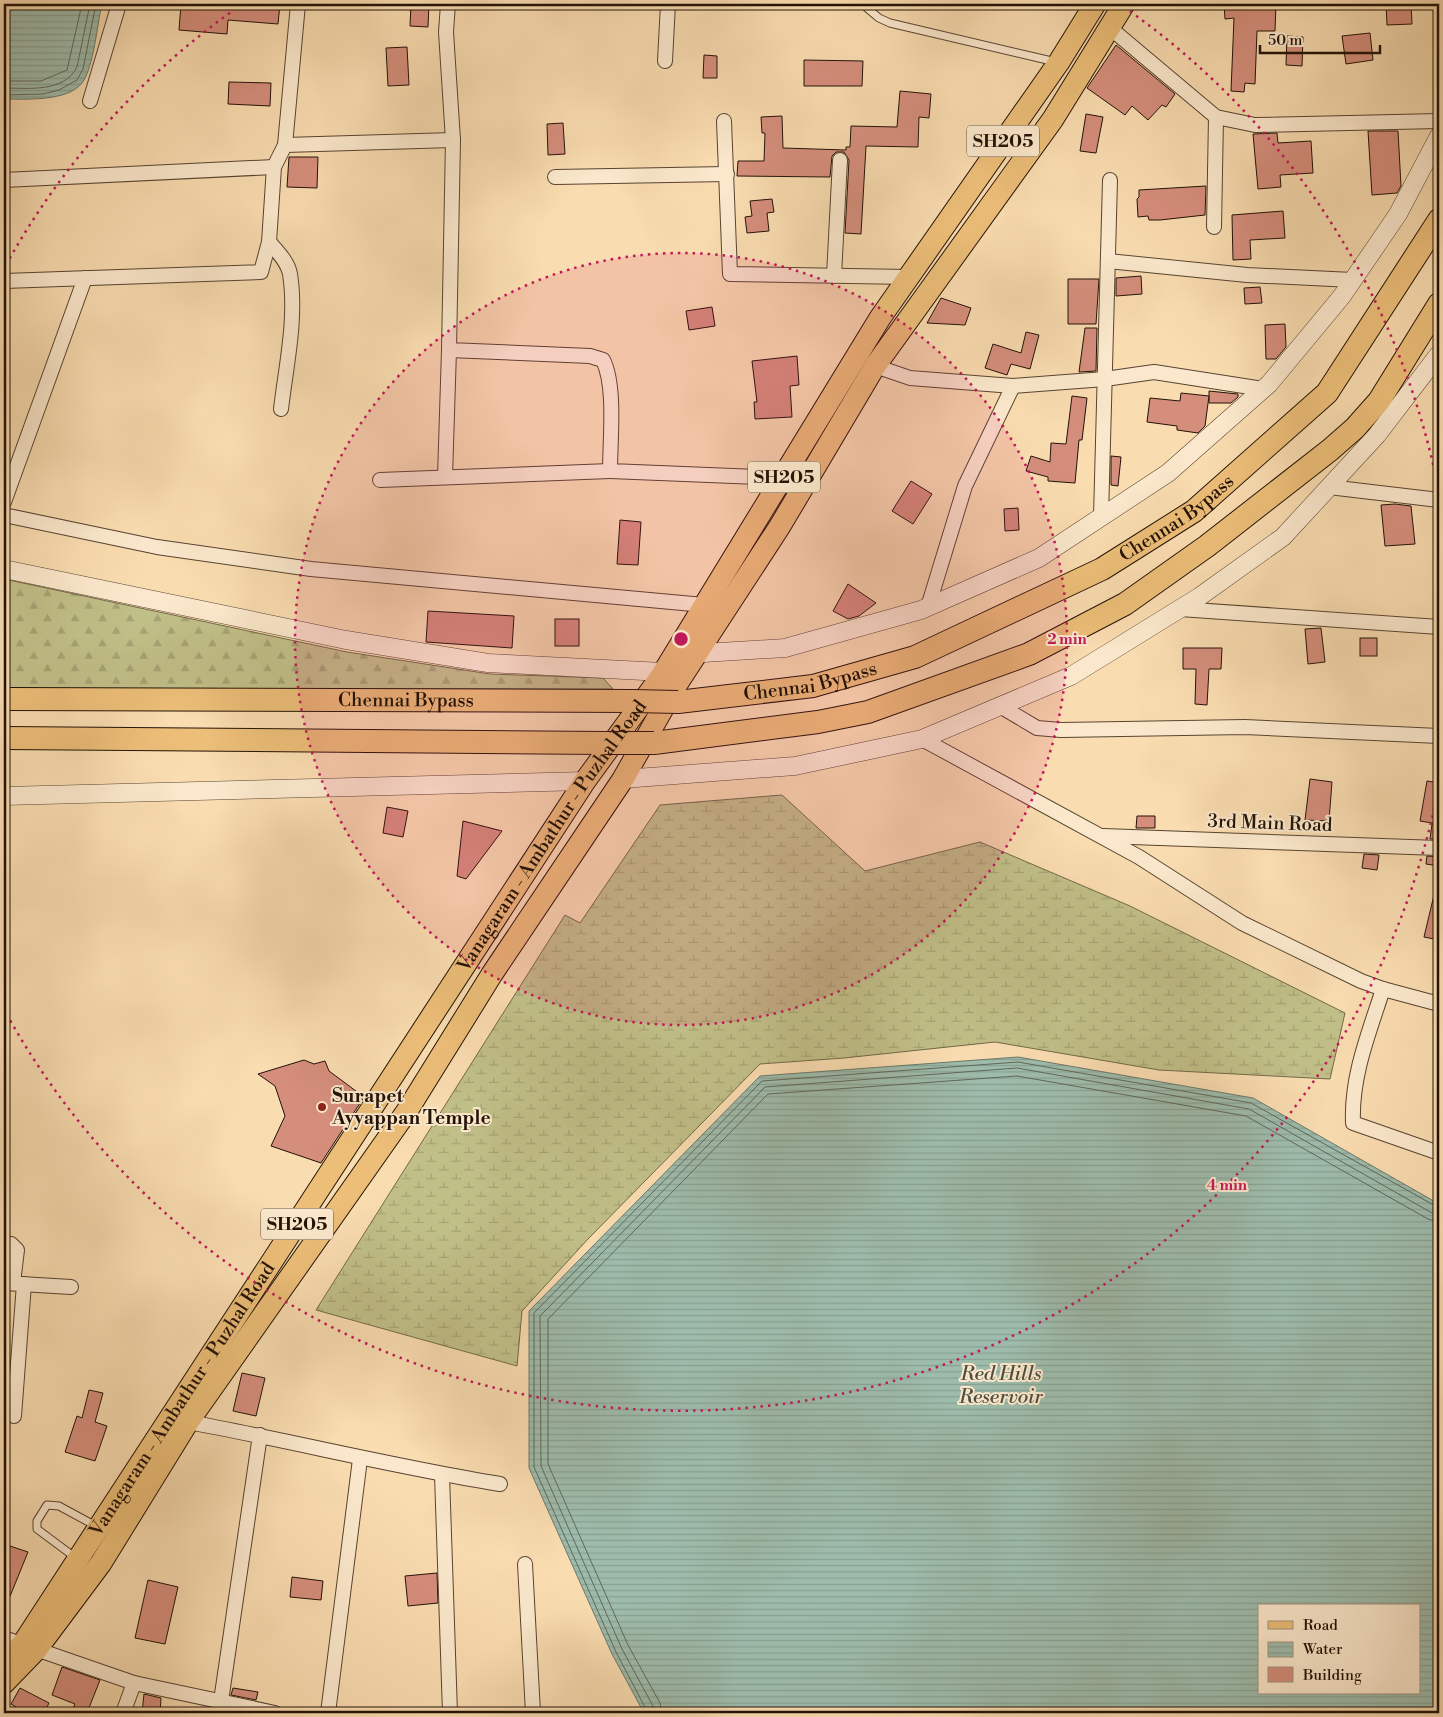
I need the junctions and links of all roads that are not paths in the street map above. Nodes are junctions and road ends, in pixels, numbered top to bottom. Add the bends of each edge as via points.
1 (120, 4) edge
2 (298, 4) edge
3 (448, 4) edge
4 (668, 4) edge
5 (1095, 4) edge
6 (1124, 4) edge
7 (867, 8) dead end
8 (1109, 27) junction
9 (665, 61) dead end
10 (1059, 62) junction
11 (90, 101) dead end
12 (1216, 117) junction
13 (724, 121) dead end
14 (1439, 121) edge
15 (1439, 136) edge
16 (453, 140) junction
17 (285, 145) junction
18 (840, 160) dead end
19 (274, 167) junction
20 (727, 174) junction
21 (555, 177) dead end
22 (4, 180) edge
23 (1110, 180) dead end
24 (1439, 220) edge
25 (1214, 227) dead end
26 (269, 242) junction
27 (1108, 261) junction
28 (834, 276) junction
29 (908, 277) junction
30 (85, 278) junction
31 (1353, 280) junction
32 (4, 281) edge
33 (1439, 304) edge
34 (449, 350) junction
35 (1436, 365) edge
36 (875, 366) junction
37 (1104, 379) junction
38 (1013, 386) junction
39 (1263, 389) junction
40 (281, 409) dead end
41 (610, 471) junction
42 (445, 477) junction
43 (783, 478) junction
44 (380, 480) dead end
45 (1329, 487) junction
46 (1439, 500) edge
47 (4, 502) edge
48 (4, 515) edge
49 (1101, 517) junction
50 (4, 570) edge
51 (704, 605) junction
52 (928, 607) junction
53 (1180, 609) junction
54 (1439, 627) edge
55 (674, 653) junction
56 (696, 654) junction
57 (663, 672) junction
58 (4, 699) edge
59 (1000, 706) junction
60 (1439, 736) edge
61 (4, 738) edge
62 (922, 739) junction
63 (624, 779) junction
64 (586, 781) junction
65 (4, 796) edge
66 (1100, 835) junction
67 (1439, 848) edge
68 (1383, 989) junction
69 (1439, 1004) edge
70 (1439, 1153) edge
71 (334, 1168) junction
72 (356, 1183) junction
73 (4, 1244) edge
74 (13, 1283) edge
75 (71, 1287) dead end
76 (14, 1416) dead end
77 (188, 1422) junction
78 (260, 1435) junction
79 (360, 1459) junction
80 (442, 1475) junction
81 (500, 1484) dead end
82 (120, 1513) junction
83 (99, 1528) junction
84 (78, 1559) junction
85 (525, 1564) dead end
86 (21, 1644) edge
87 (4, 1662) edge
88 (4, 1683) edge
89 (134, 1683) junction
90 (220, 1701) junction
91 (123, 1713) edge
92 (267, 1713) edge
93 (328, 1713) edge
94 (450, 1713) edge
95 (533, 1713) edge

1 - 11 street
2 - 17 street
3 - 16 street via 446,32
4 - 9 street
5 - 10 main road, Vanagaram - Ambathur - Puzhal Road / SH205
6 - 8 main road
7 - 10 lane via 890,23
8 - 12 street
8 - 36 main road via 1054,119
10 - 29 main road, Vanagaram - Ambathur - Puzhal Road / SH205
12 - 14 street via 1255,125
12 - 25 street
13 - 20 street
15 - 31 street via 1398,214
16 - 17 street
16 - 34 street
17 - 19 street
18 - 28 street
19 - 22 street
19 - 26 street
20 - 21 street
20 - 28 street via 730,274
23 - 27 street
24 - 58 highway, Chennai Bypass, bridge via 1327,394 1194,511 1102,569 915,657 813,686 678,702
26 - 30 street via 261,272
26 - 40 street via 290,273 291,320
27 - 31 street via 1247,275
27 - 37 street
28 - 29 street
29 - 43 main road, Vanagaram - Ambathur - Puzhal Road / SH205
30 - 32 street
30 - 47 street
31 - 39 street
33 - 61 highway, Chennai Bypass, bridge via 1380,401 1355,428 1207,546 1124,604 1029,654 868,712 664,743
34 - 41 street via 590,356 603,360 610,384
34 - 42 street
35 - 45 street
36 - 38 street via 910,378
36 - 56 main road via 780,526
37 - 38 street
37 - 39 street via 1154,372
37 - 49 street
38 - 52 street via 965,486
39 - 49 street via 1168,473
41 - 42 street
41 - 43 street
42 - 44 street
43 - 51 main road, Vanagaram - Ambathur - Puzhal Road / SH205
45 - 46 street
45 - 53 street via 1283,537
48 - 51 street via 156,547 311,569
49 - 52 street via 1039,558
50 - 57 street via 346,640 488,663
51 - 55 main road, Vanagaram - Ambathur - Puzhal Road / SH205
52 - 56 street via 785,648
53 - 54 street
53 - 59 street via 1071,676
55 - 56 street
55 - 57 main road, Vanagaram - Ambathur - Puzhal Road / SH205
56 - 63 main road
57 - 64 main road, Vanagaram - Ambathur - Puzhal Road / SH205
59 - 60 street via 1037,728 1061,730 1245,727
59 - 62 street
62 - 63 street via 794,766
62 - 66 street
63 - 72 main road via 492,974 407,1111
64 - 65 street
64 - 71 main road, Vanagaram - Ambathur - Puzhal Road / SH205
66 - 67 street, 3rd Main Road
66 - 68 street via 1242,923
68 - 69 street
68 - 70 street via 1357,1070 1352,1102 1353,1123
71 - 72 main road
71 - 82 main road, Vanagaram - Ambathur - Puzhal Road / SH205
72 - 77 main road
73 - 74 street via 11,1244 17,1250
74 - 75 street
74 - 76 street
77 - 78 street
77 - 82 main road
78 - 79 street
78 - 90 street
79 - 80 street
79 - 93 street
80 - 81 street
80 - 94 street
82 - 83 main road, Vanagaram - Ambathur - Puzhal Road / SH205
82 - 86 main road via 101,1563
83 - 84 main road, Vanagaram - Ambathur - Puzhal Road / SH205
83 - 84 lane via 60,1506 47,1505 37,1521 37,1529
84 - 86 main road, Vanagaram - Ambathur - Puzhal Road / SH205
85 - 95 street
86 - 87 main road, Vanagaram - Ambathur - Puzhal Road / SH205
86 - 88 main road
86 - 89 street
89 - 90 street
89 - 91 street
90 - 92 street

